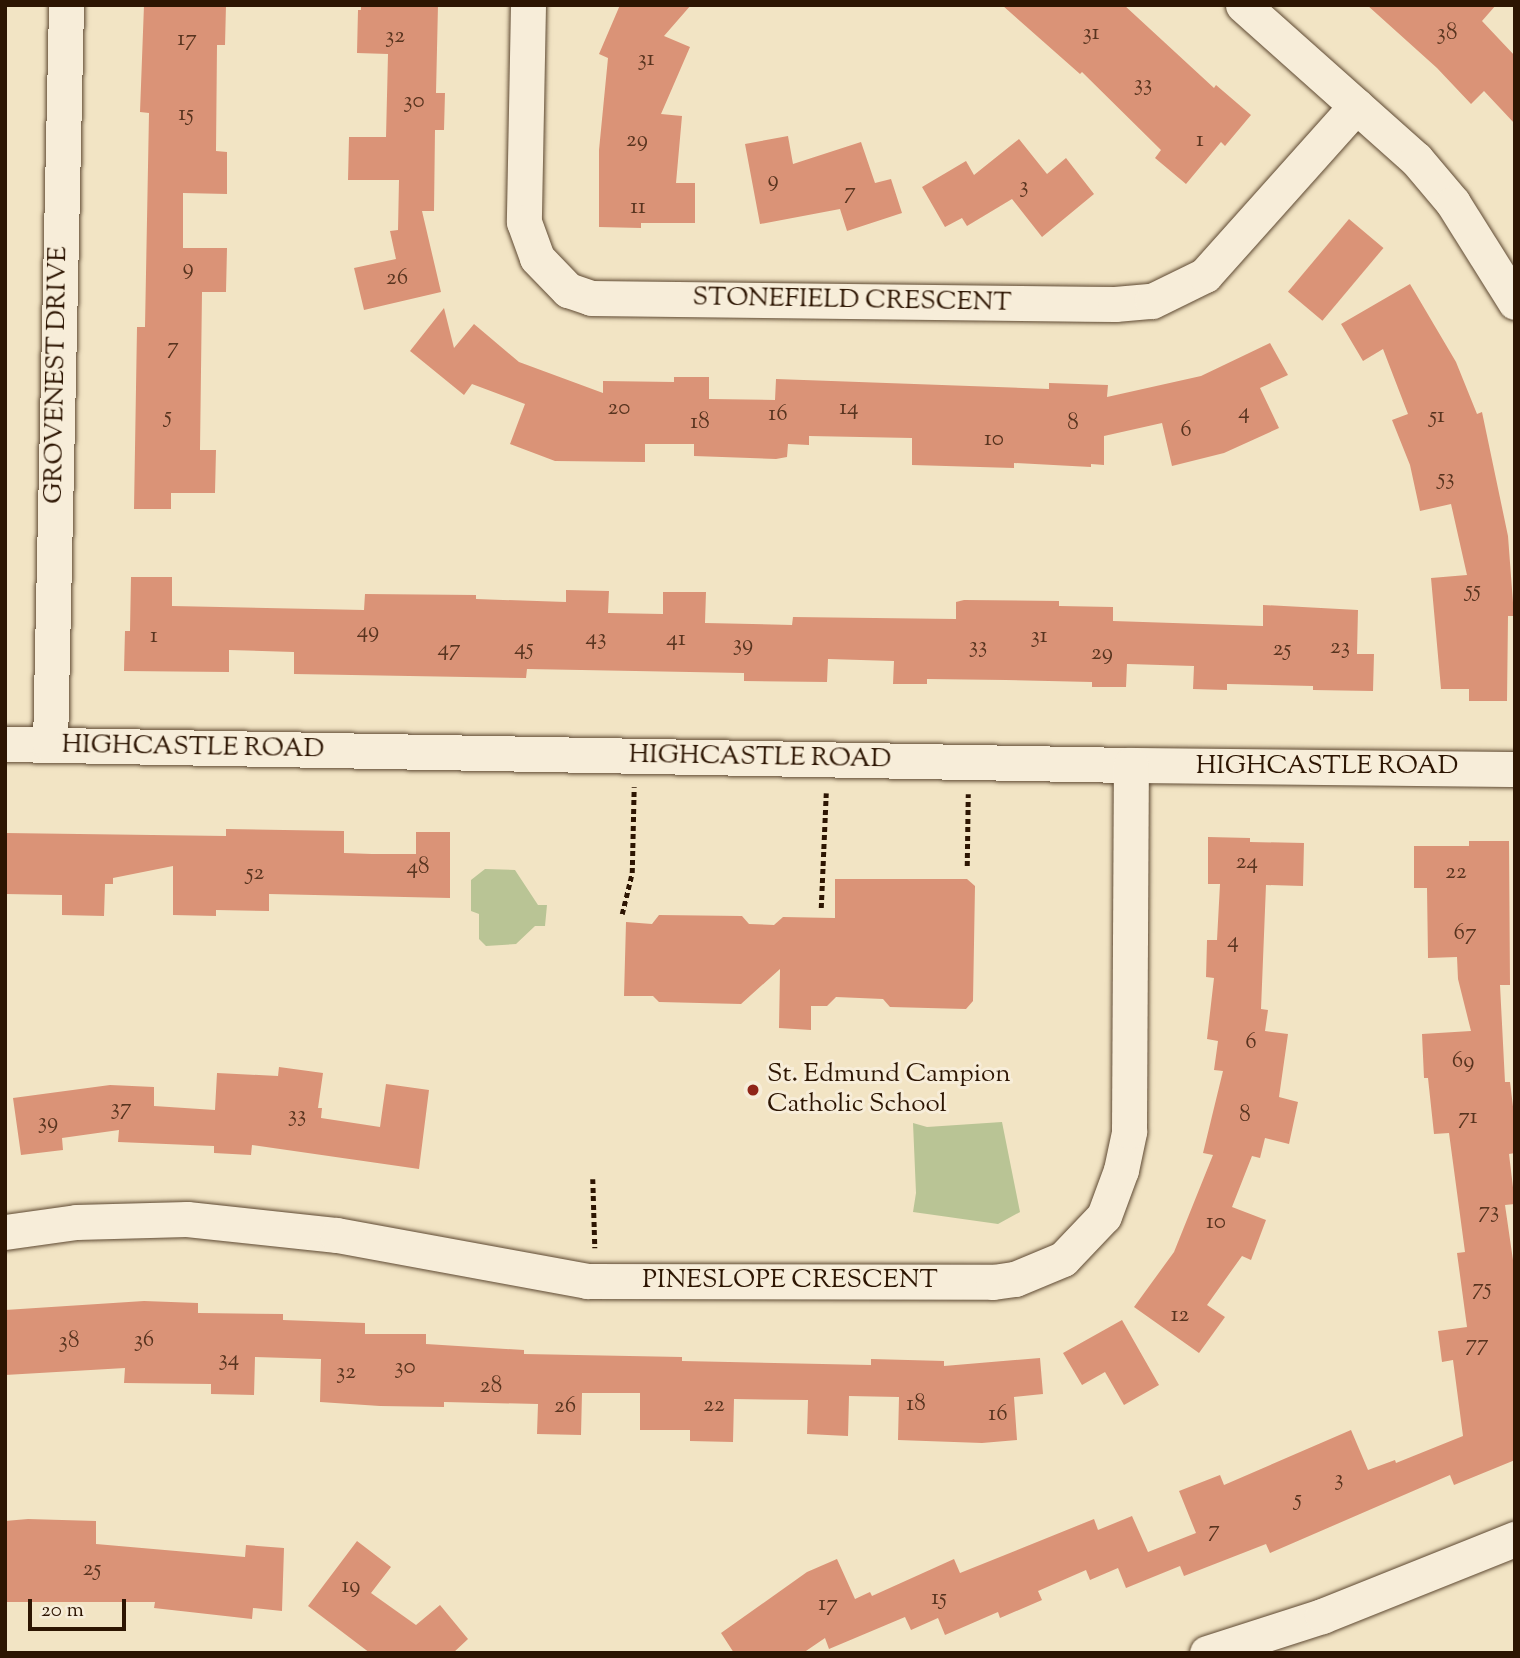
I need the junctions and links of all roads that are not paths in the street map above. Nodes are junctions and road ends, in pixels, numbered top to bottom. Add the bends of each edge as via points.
1 (66, 5) edge
2 (528, 5) edge
3 (1243, 5) edge
4 (1356, 106) junction
5 (1515, 302) edge
6 (5, 744) edge
7 (50, 745) junction
8 (1131, 765) junction
9 (1515, 769) edge
10 (5, 1232) edge
11 (1515, 1539) edge
12 (1207, 1653) edge

1 - 7 street, GROVENEST DRIVE
2 - 4 street, STONEFIELD CRESCENT via 524,222 537,258 568,290 591,298 1152,301 1205,275
3 - 4 street
4 - 5 street via 1416,159 1453,203
6 - 7 street, HIGHCASTLE ROAD
7 - 8 street, HIGHCASTLE ROAD
8 - 9 street, HIGHCASTLE ROAD
8 - 10 street, PINESLOPE CRESCENT via 1129,1131 1121,1170 1104,1216 1063,1259 1015,1279 596,1281 337,1235 200,1220 101,1220
11 - 12 street via 1322,1616

